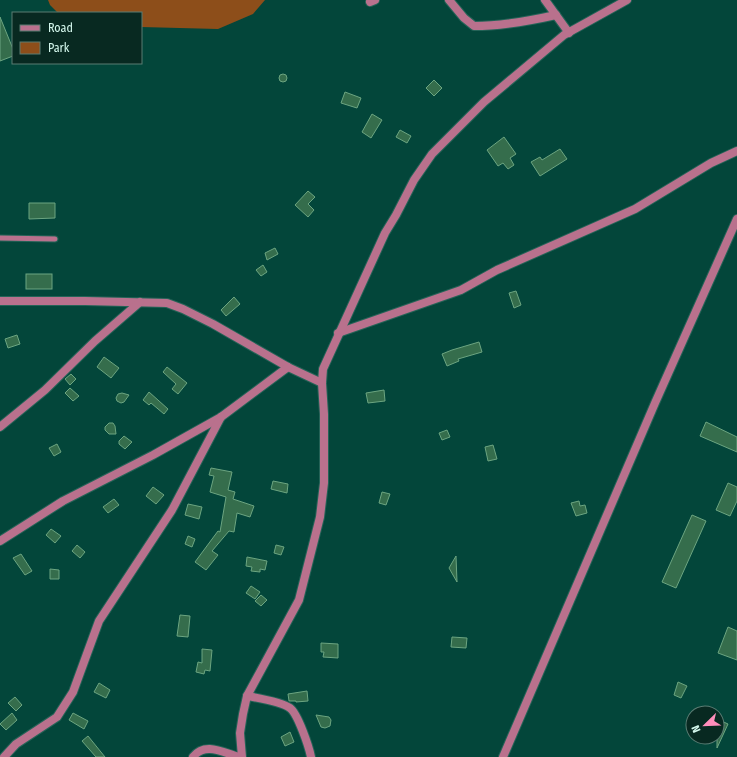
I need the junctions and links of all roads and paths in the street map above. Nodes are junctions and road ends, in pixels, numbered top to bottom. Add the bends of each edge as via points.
1 (449, 0) edge
2 (545, 0) edge
3 (627, 0) edge
4 (556, 15) junction
5 (569, 33) junction
6 (737, 151) edge
7 (737, 219) edge
8 (0, 238) edge
9 (55, 239) dead end
10 (0, 301) edge
11 (140, 302) junction
12 (338, 333) junction
13 (288, 367) junction
14 (322, 382) junction
15 (221, 417) junction
16 (0, 427) edge
17 (0, 541) edge
18 (247, 696) junction
19 (4, 757) edge
20 (193, 757) edge
21 (239, 757) edge
22 (242, 757) edge
23 (310, 757) edge
24 (503, 757) edge

1 - 4 street via 474,26 527,22
2 - 4 street
3 - 5 street
4 - 5 street
5 - 12 street via 484,102 432,154 414,180 385,233
6 - 12 street via 711,163 635,209 497,270 462,290
7 - 24 street
8 - 9 lane
10 - 11 street
11 - 13 street via 166,303 183,309
11 - 16 street via 45,390
12 - 14 street via 323,369
13 - 14 street
13 - 15 street
14 - 18 street via 324,483 320,517 299,600
15 - 17 street via 63,501
15 - 19 street via 172,510 99,621 72,692 57,717 16,744
18 - 22 street via 240,733
18 - 23 street via 285,705 293,710 306,738
20 - 21 street via 208,748

